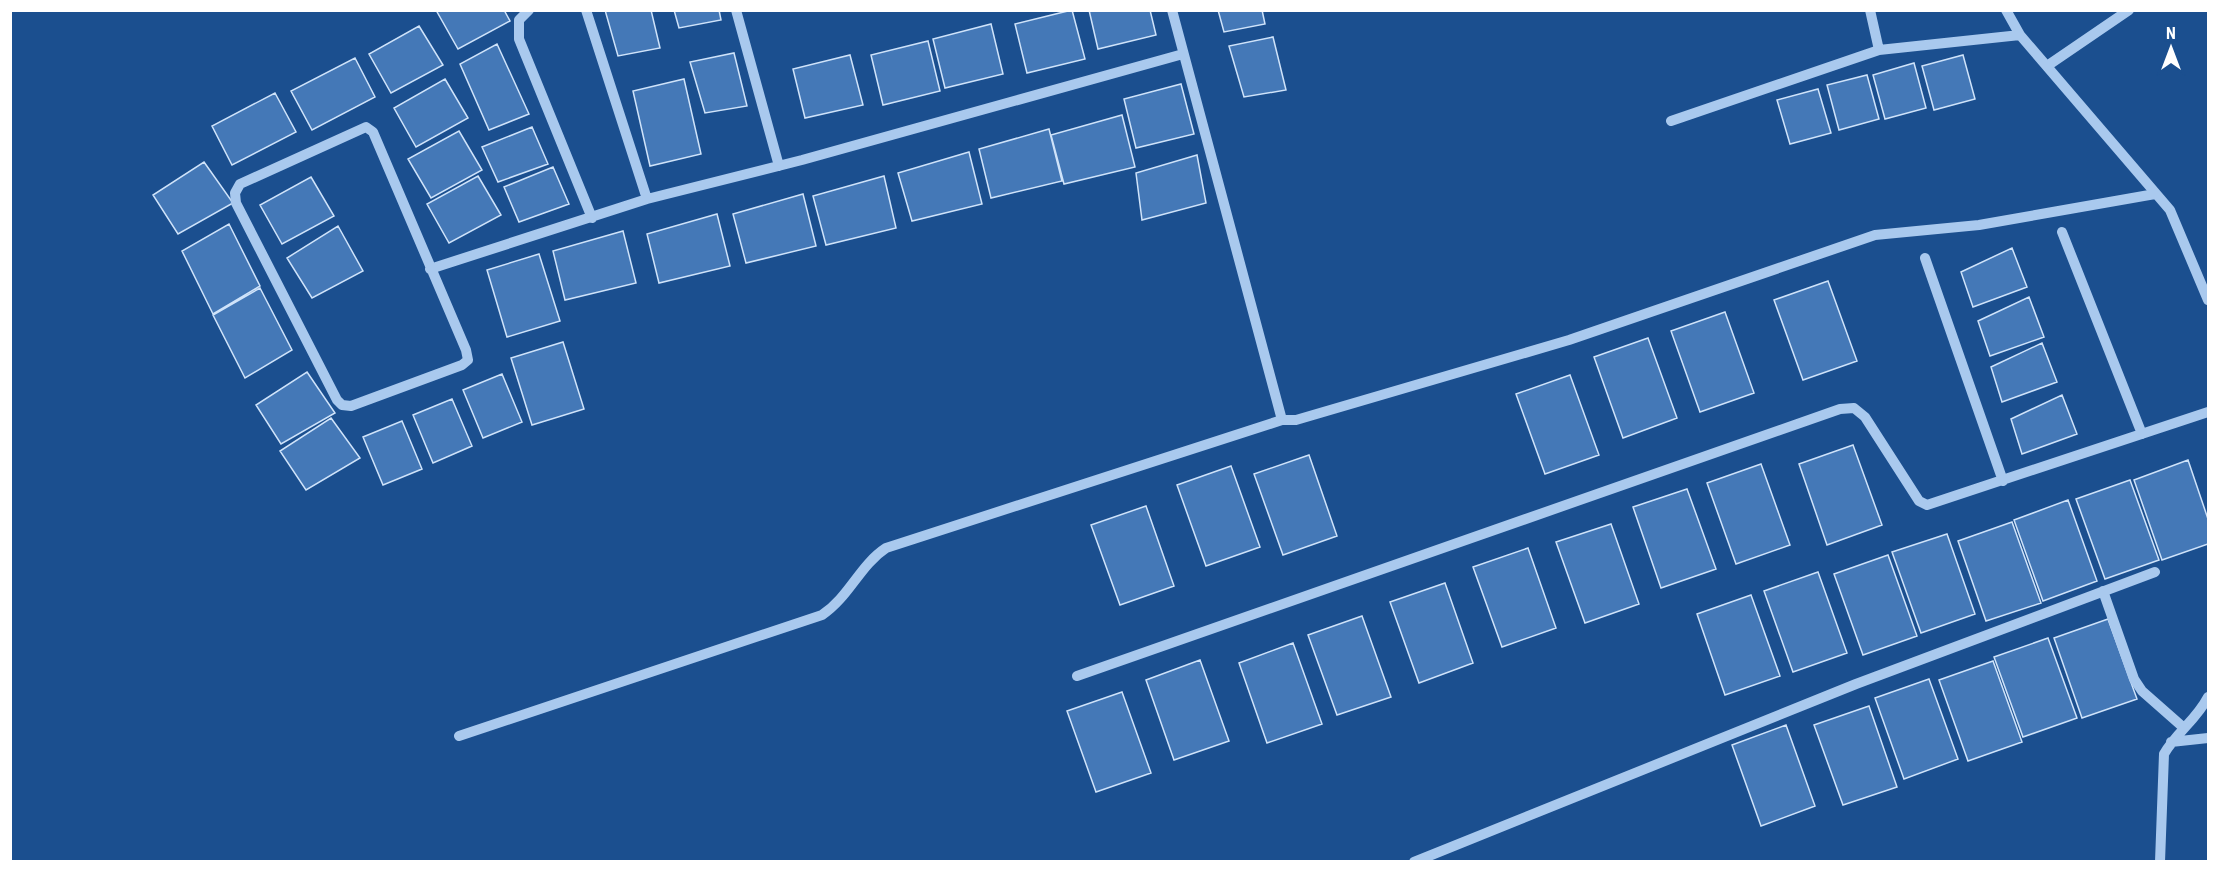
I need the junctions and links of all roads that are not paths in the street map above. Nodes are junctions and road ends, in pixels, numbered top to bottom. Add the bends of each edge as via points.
1 (529, 10) edge
2 (586, 10) edge
3 (736, 10) edge
4 (1172, 10) edge
5 (1870, 10) edge
6 (2006, 10) edge
7 (2129, 10) edge
8 (2020, 35) junction
9 (1879, 50) junction
10 (1183, 54) junction
11 (2047, 66) junction
12 (1671, 121) dead end
13 (779, 166) junction
14 (2155, 194) junction
15 (647, 199) junction
16 (592, 218) junction
17 (2062, 232) dead end
18 (1925, 258) dead end
19 (430, 269) junction
20 (2208, 300) edge
21 (2208, 412) edge
22 (1282, 420) junction
23 (2142, 434) junction
24 (2003, 481) junction
25 (2155, 572) dead end
26 (2103, 591) junction
27 (1077, 676) dead end
28 (2208, 697) edge
29 (2184, 728) junction
30 (459, 736) dead end
31 (2208, 738) edge
32 (2171, 742) junction
33 (1414, 861) edge
34 (2160, 861) edge

1 - 16 street via 519,21 519,39
2 - 15 street
3 - 13 street
4 - 10 street
5 - 9 street
6 - 8 street
7 - 11 street
8 - 9 street
8 - 11 street
9 - 12 street
10 - 13 street
10 - 22 street
11 - 14 street
13 - 15 street
14 - 20 street via 2170,210
14 - 22 street via 1979,225 1875,235 1569,340 1296,420
15 - 16 street
16 - 19 street
17 - 23 street
18 - 24 street
19 - 19 street via 373,132 366,127 240,184 235,193 342,405 351,406 468,360
21 - 23 street
22 - 30 street via 886,548 874,556 837,605 822,615
23 - 24 street
24 - 27 street via 1927,505 1919,501 1865,417 1854,408 1840,409
25 - 26 street
26 - 29 street via 2133,679
26 - 33 street via 1856,684
28 - 29 street via 2202,710
29 - 32 street
31 - 32 street
32 - 34 street via 2161,770

